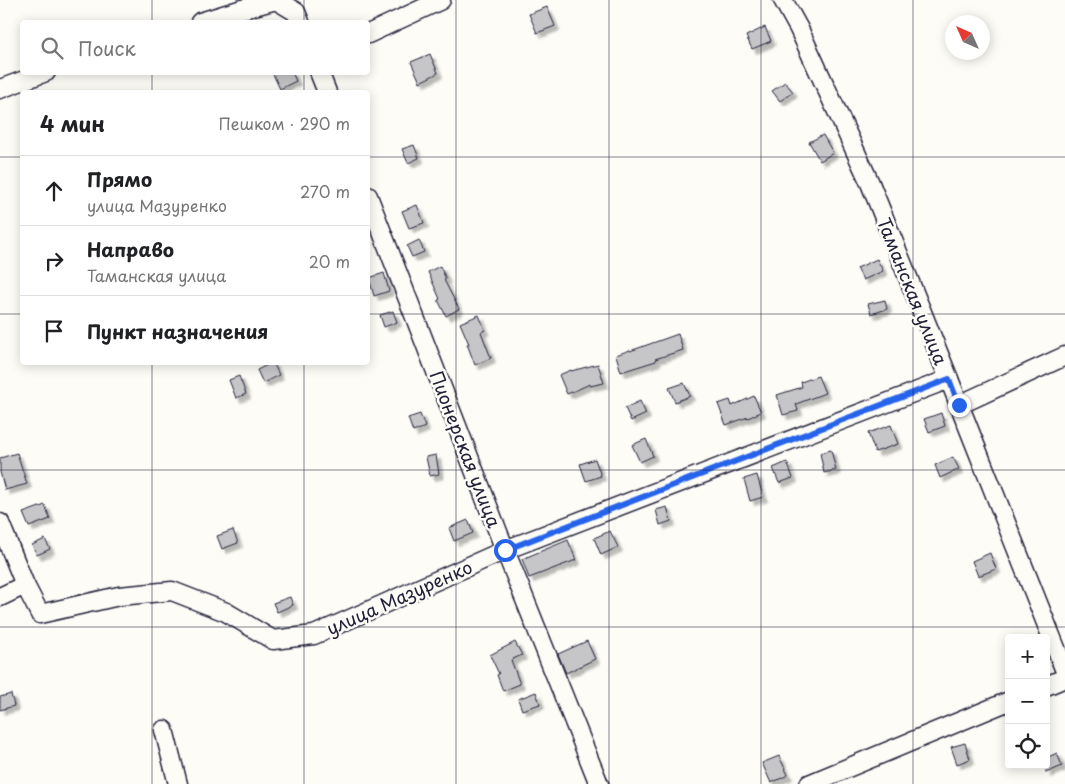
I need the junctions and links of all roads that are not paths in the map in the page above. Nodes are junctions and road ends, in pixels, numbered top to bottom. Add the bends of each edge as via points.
1 (441, 0) edge
2 (783, 0) edge
3 (298, 17) edge
4 (206, 20) edge
5 (370, 33) edge
6 (38, 75) edge
7 (320, 75) edge
8 (0, 89) edge
9 (326, 90) edge
10 (370, 201) edge
11 (1065, 356) edge
12 (949, 379) junction
13 (959, 405) junction
14 (0, 523) edge
15 (505, 550) junction
16 (25, 585) junction
17 (0, 597) edge
18 (1065, 671) edge
19 (1065, 678) edge
20 (1050, 684) edge
21 (1005, 703) edge
22 (164, 730) dead end
23 (178, 784) edge
24 (599, 784) edge
25 (808, 784) edge

1 - 5 street
2 - 12 street, Таманская улица via 870,183
3 - 4 street via 276,0
6 - 8 street
7 - 9 street
10 - 15 street, Пионерская улица
11 - 13 street
12 - 13 street, Таманская улица
12 - 15 street, улица Мазуренко
13 - 18 street, Таманская улица
14 - 16 street
15 - 16 street, улица Мазуренко via 314,635 273,640 226,612 172,591 119,596 40,614
15 - 24 street, Пионерская улица
16 - 17 street
19 - 20 street
21 - 25 street
22 - 23 street

